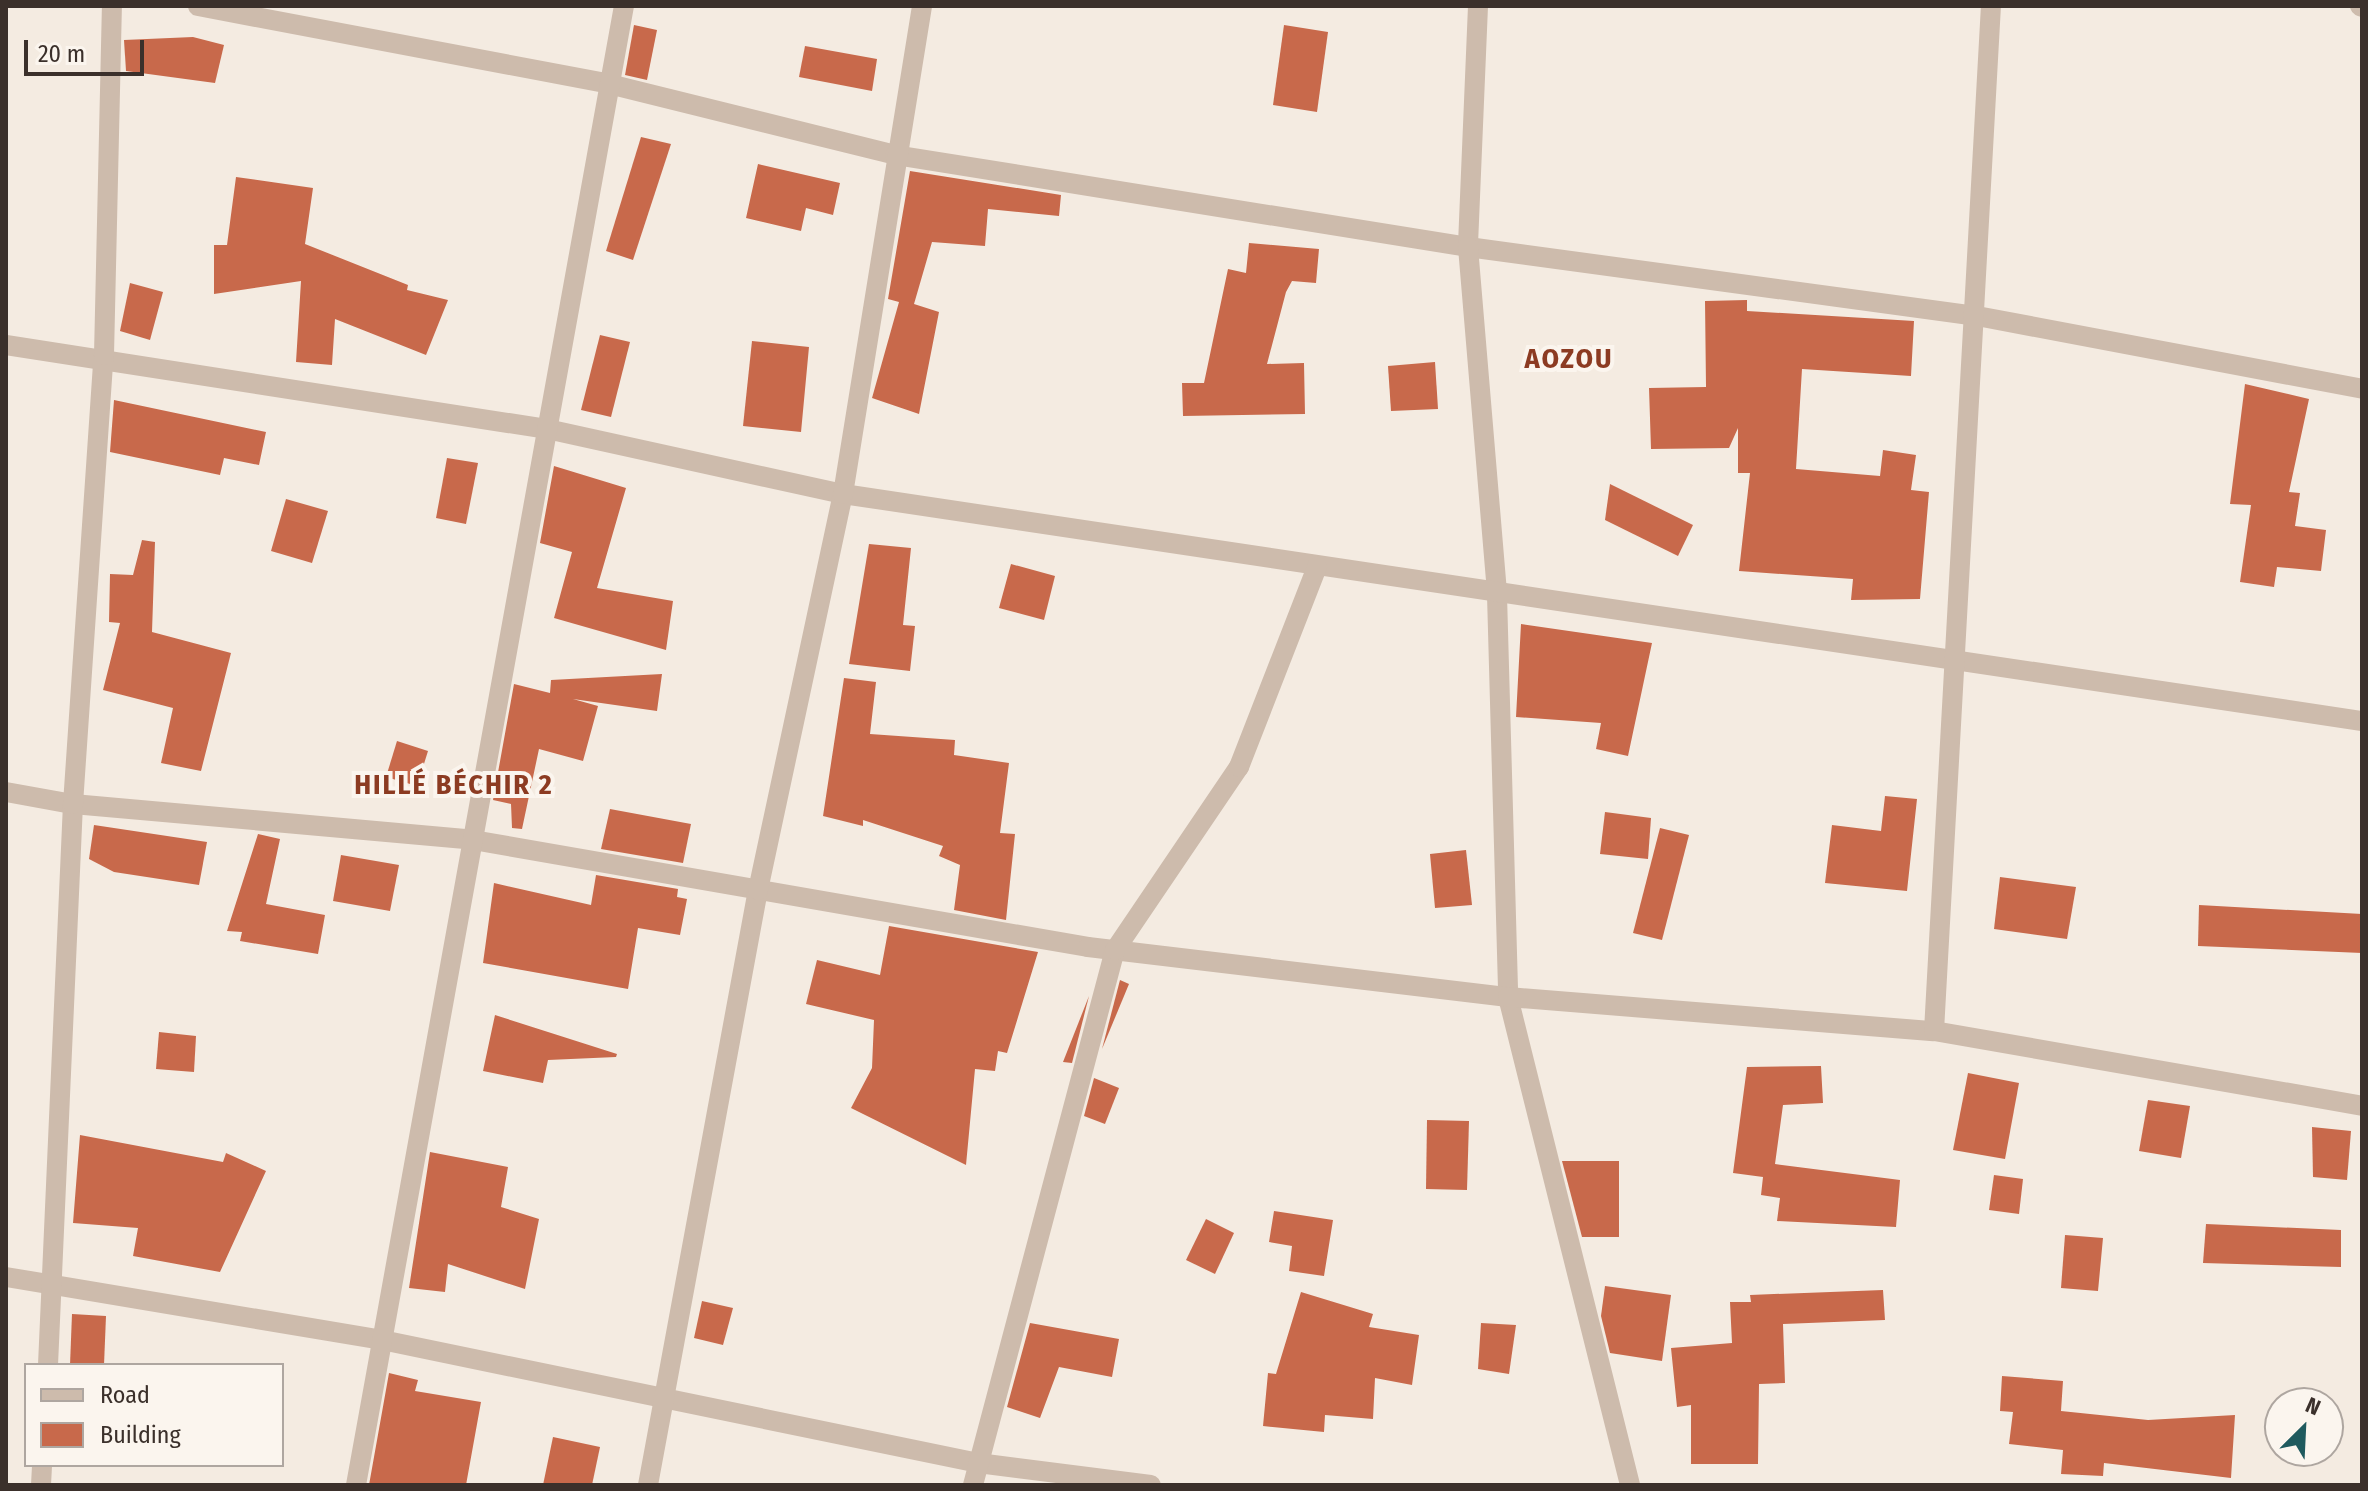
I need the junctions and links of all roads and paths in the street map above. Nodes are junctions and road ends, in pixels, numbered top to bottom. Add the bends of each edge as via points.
1 (112, 6) edge
2 (198, 6) edge
3 (624, 6) edge
4 (922, 6) edge
5 (1478, 6) edge
6 (1991, 6) edge
7 (609, 84) junction
8 (895, 155) junction
9 (1468, 247) junction
10 (1977, 316) junction
11 (6, 345) edge
12 (104, 355) junction
13 (2362, 389) edge
14 (547, 429) junction
15 (843, 494) junction
16 (1317, 567) junction
17 (1497, 595) junction
18 (1953, 661) junction
19 (2362, 721) edge
20 (6, 792) edge
21 (73, 804) junction
22 (473, 840) junction
23 (758, 890) junction
24 (1115, 950) junction
25 (1508, 997) junction
26 (1934, 1031) junction
27 (2362, 1106) edge
28 (6, 1277) edge
29 (53, 1285) junction
30 (382, 1340) junction
31 (48, 1363) edge
32 (664, 1398) junction
33 (978, 1463) junction
34 (356, 1485) edge
35 (648, 1485) edge
36 (973, 1485) edge
37 (1151, 1485) edge
38 (1630, 1485) edge

1 - 12 street
2 - 7 street
3 - 7 street
4 - 8 street
5 - 9 street
6 - 10 street
7 - 8 street
7 - 14 street
8 - 9 street
8 - 15 street
9 - 10 street
9 - 17 street
10 - 13 street
10 - 18 street
11 - 12 street
12 - 14 street
12 - 21 street
14 - 15 street
14 - 22 street
15 - 16 street
15 - 23 street
16 - 17 street
16 - 24 street via 1239,767
17 - 18 street
17 - 25 street
18 - 19 street
18 - 26 street
20 - 21 street
21 - 22 street
21 - 29 street
22 - 23 street
22 - 30 street
23 - 24 street
23 - 32 street
24 - 25 street
24 - 33 street
25 - 26 street
25 - 38 street
26 - 27 street
28 - 29 street
29 - 30 street
29 - 31 street
30 - 32 street
30 - 34 street
32 - 33 street
32 - 35 street
33 - 36 street
33 - 37 street

